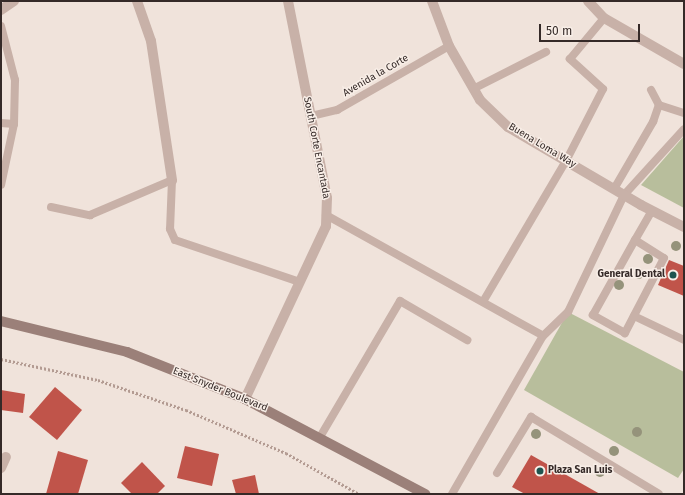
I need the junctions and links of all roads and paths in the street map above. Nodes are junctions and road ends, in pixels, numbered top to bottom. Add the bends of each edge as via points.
1 (14, 1) edge
2 (137, 1) edge
3 (288, 1) edge
4 (432, 1) edge
5 (588, 1) edge
6 (1, 10) edge
7 (604, 18) junction
8 (1, 26) edge
9 (449, 46) junction
10 (546, 52) dead end
11 (684, 64) edge
12 (473, 89) junction
13 (651, 90) dead end
14 (659, 105) junction
15 (684, 113) edge
16 (310, 116) junction
17 (1, 123) edge
18 (14, 124) junction
19 (684, 129) edge
20 (566, 161) junction
21 (172, 180) junction
22 (1, 185) edge
23 (614, 189) junction
24 (624, 195) junction
25 (51, 207) dead end
26 (652, 211) junction
27 (326, 215) junction
28 (684, 227) edge
29 (635, 240) junction
30 (300, 282) junction
31 (484, 300) junction
32 (634, 316) junction
33 (1, 321) edge
34 (543, 336) junction
35 (467, 340) dead end
36 (684, 340) edge
37 (1, 359) edge
38 (245, 399) junction
39 (320, 437) junction
40 (6, 457) dead end
41 (1, 468) edge
42 (497, 473) dead end
43 (359, 494) edge
44 (425, 494) edge
45 (452, 494) edge
46 (659, 494) edge

1 - 6 street
2 - 21 street via 151,41
3 - 16 street, South Corte Encantada
4 - 9 street, Buena Loma Way
5 - 7 street
7 - 11 street
7 - 20 lane via 570,59 603,89
8 - 18 lane via 15,80
9 - 12 street, Buena Loma Way
9 - 16 lane, Avenida la Corte via 337,110
10 - 12 lane
12 - 20 street, Buena Loma Way via 480,100 508,127
13 - 14 lane
14 - 15 lane
14 - 23 lane via 653,122
16 - 27 street, South Corte Encantada via 327,198
17 - 18 lane
18 - 22 lane
19 - 24 lane
20 - 23 street, Buena Loma Way
20 - 31 lane
21 - 25 lane via 90,215
21 - 30 lane via 170,229 175,240
23 - 24 street, Buena Loma Way
24 - 26 street, Buena Loma Way
24 - 34 lane via 568,312
26 - 28 street, Buena Loma Way
26 - 29 lane
27 - 30 street, South Corte Encantada via 326,226
27 - 31 lane
29 - 32 lane via 664,258
29 - 32 lane via 593,315 625,333
30 - 38 street, South Corte Encantada
31 - 34 lane
32 - 36 lane
33 - 38 street, East Snyder Boulevard via 127,352
34 - 45 lane
35 - 39 lane via 400,301
37 - 43 path via 98,380 186,410 286,453
38 - 39 street, East Snyder Boulevard
39 - 44 street, East Snyder Boulevard
40 - 41 street
42 - 46 lane via 531,417

